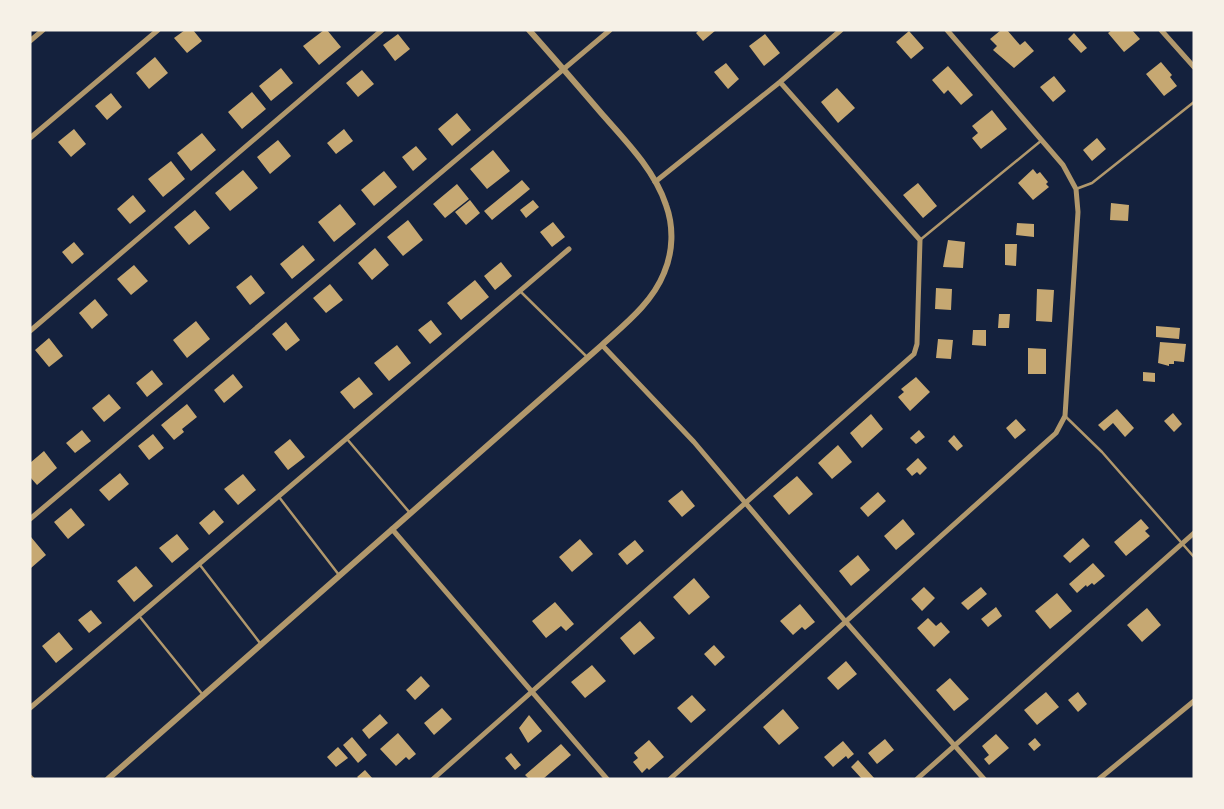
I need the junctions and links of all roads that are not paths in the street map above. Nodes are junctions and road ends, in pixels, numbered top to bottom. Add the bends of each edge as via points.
1 (43, 30) edge
2 (158, 30) edge
3 (382, 30) edge
4 (529, 30) edge
5 (610, 30) edge
6 (841, 30) edge
7 (947, 30) edge
8 (1161, 30) edge
9 (30, 41) edge
10 (1194, 67) edge
11 (564, 69) junction
12 (780, 82) junction
13 (1194, 102) edge
14 (30, 138) edge
15 (1041, 140) junction
16 (655, 182) junction
17 (1076, 188) junction
18 (920, 240) junction
19 (569, 249) dead end
20 (520, 291) junction
21 (30, 331) edge
22 (602, 345) junction
23 (588, 358) junction
24 (1065, 416) junction
25 (347, 439) junction
26 (279, 497) junction
27 (744, 503) junction
28 (410, 513) junction
29 (30, 519) edge
30 (392, 529) junction
31 (1194, 533) edge
32 (1182, 544) junction
33 (1194, 557) edge
34 (200, 565) junction
35 (339, 575) junction
36 (140, 617) junction
37 (846, 622) junction
38 (261, 643) junction
39 (532, 694) junction
40 (203, 695) junction
41 (1194, 701) edge
42 (30, 708) edge
43 (954, 745) junction
44 (108, 779) edge
45 (433, 779) edge
46 (607, 779) edge
47 (670, 779) edge
48 (917, 779) edge
49 (984, 779) edge
50 (1099, 779) edge

1 - 9 street
2 - 14 street
3 - 21 street
4 - 11 street
5 - 11 street
6 - 12 street
7 - 15 street
8 - 10 street
11 - 16 street
11 - 29 street
12 - 16 street
12 - 18 street
13 - 17 lane via 1092,183
15 - 17 street
15 - 18 lane
16 - 22 street via 667,205 669,259 645,303
17 - 24 street
18 - 27 street via 914,354
19 - 20 street
20 - 23 lane
20 - 25 street
22 - 23 street
22 - 27 street via 694,442
23 - 28 street
24 - 32 lane
24 - 37 street via 1056,433
25 - 26 street
25 - 28 lane
26 - 34 street
26 - 35 lane
27 - 37 street
27 - 39 street
28 - 30 street
30 - 35 street
30 - 39 street
31 - 32 street
32 - 33 lane
32 - 43 street
34 - 36 street
34 - 38 lane
35 - 38 street
36 - 40 lane
36 - 42 street
37 - 43 street
37 - 47 street
38 - 40 street
39 - 45 street
39 - 46 street
40 - 44 street
41 - 50 street
43 - 48 street
43 - 49 street

